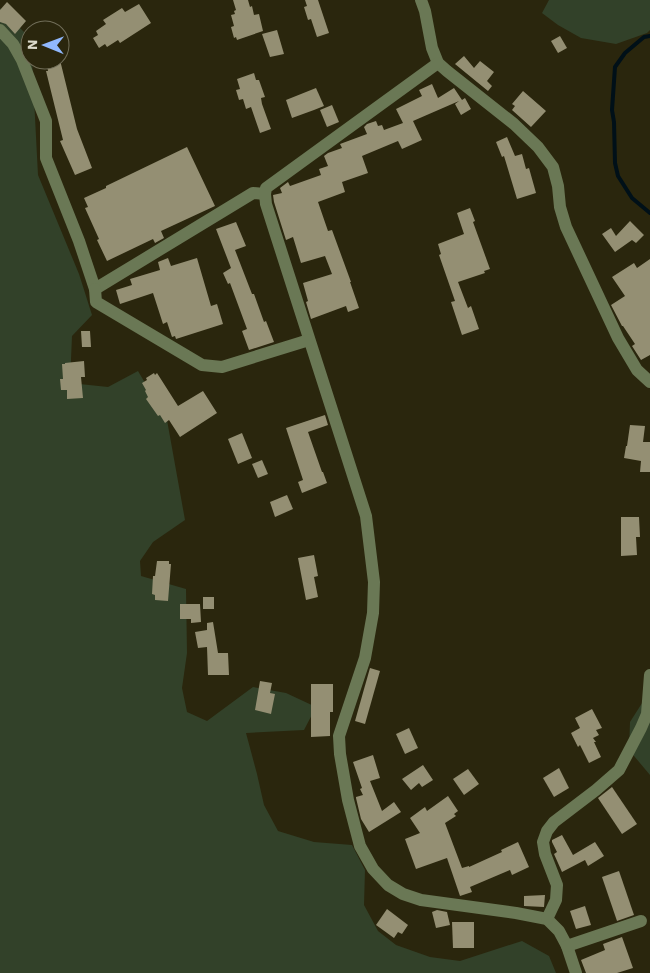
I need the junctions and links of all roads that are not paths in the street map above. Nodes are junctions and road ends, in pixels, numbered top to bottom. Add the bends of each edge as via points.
1 (421, 0) edge
2 (0, 30) edge
3 (438, 62) junction
4 (265, 194) junction
5 (95, 289) junction
6 (310, 340) junction
7 (650, 382) edge
8 (650, 675) edge
9 (547, 920) junction
10 (641, 921) dead end
11 (567, 946) junction
12 (576, 973) edge

1 - 3 street
2 - 5 street via 14,44 46,121 46,158
3 - 4 street via 266,188
3 - 7 street via 514,124 553,167 566,228 618,338 637,370
4 - 5 street via 253,193
4 - 6 street
5 - 6 street via 96,302 202,365 222,367
6 - 9 street via 366,516 372,558 373,613 365,658 339,736 348,800 360,846 373,869 388,885 403,894 421,900
8 - 9 street via 647,714 618,770 554,822 547,832 545,854 557,885 556,900
9 - 11 street via 560,931
10 - 11 street
11 - 12 street

